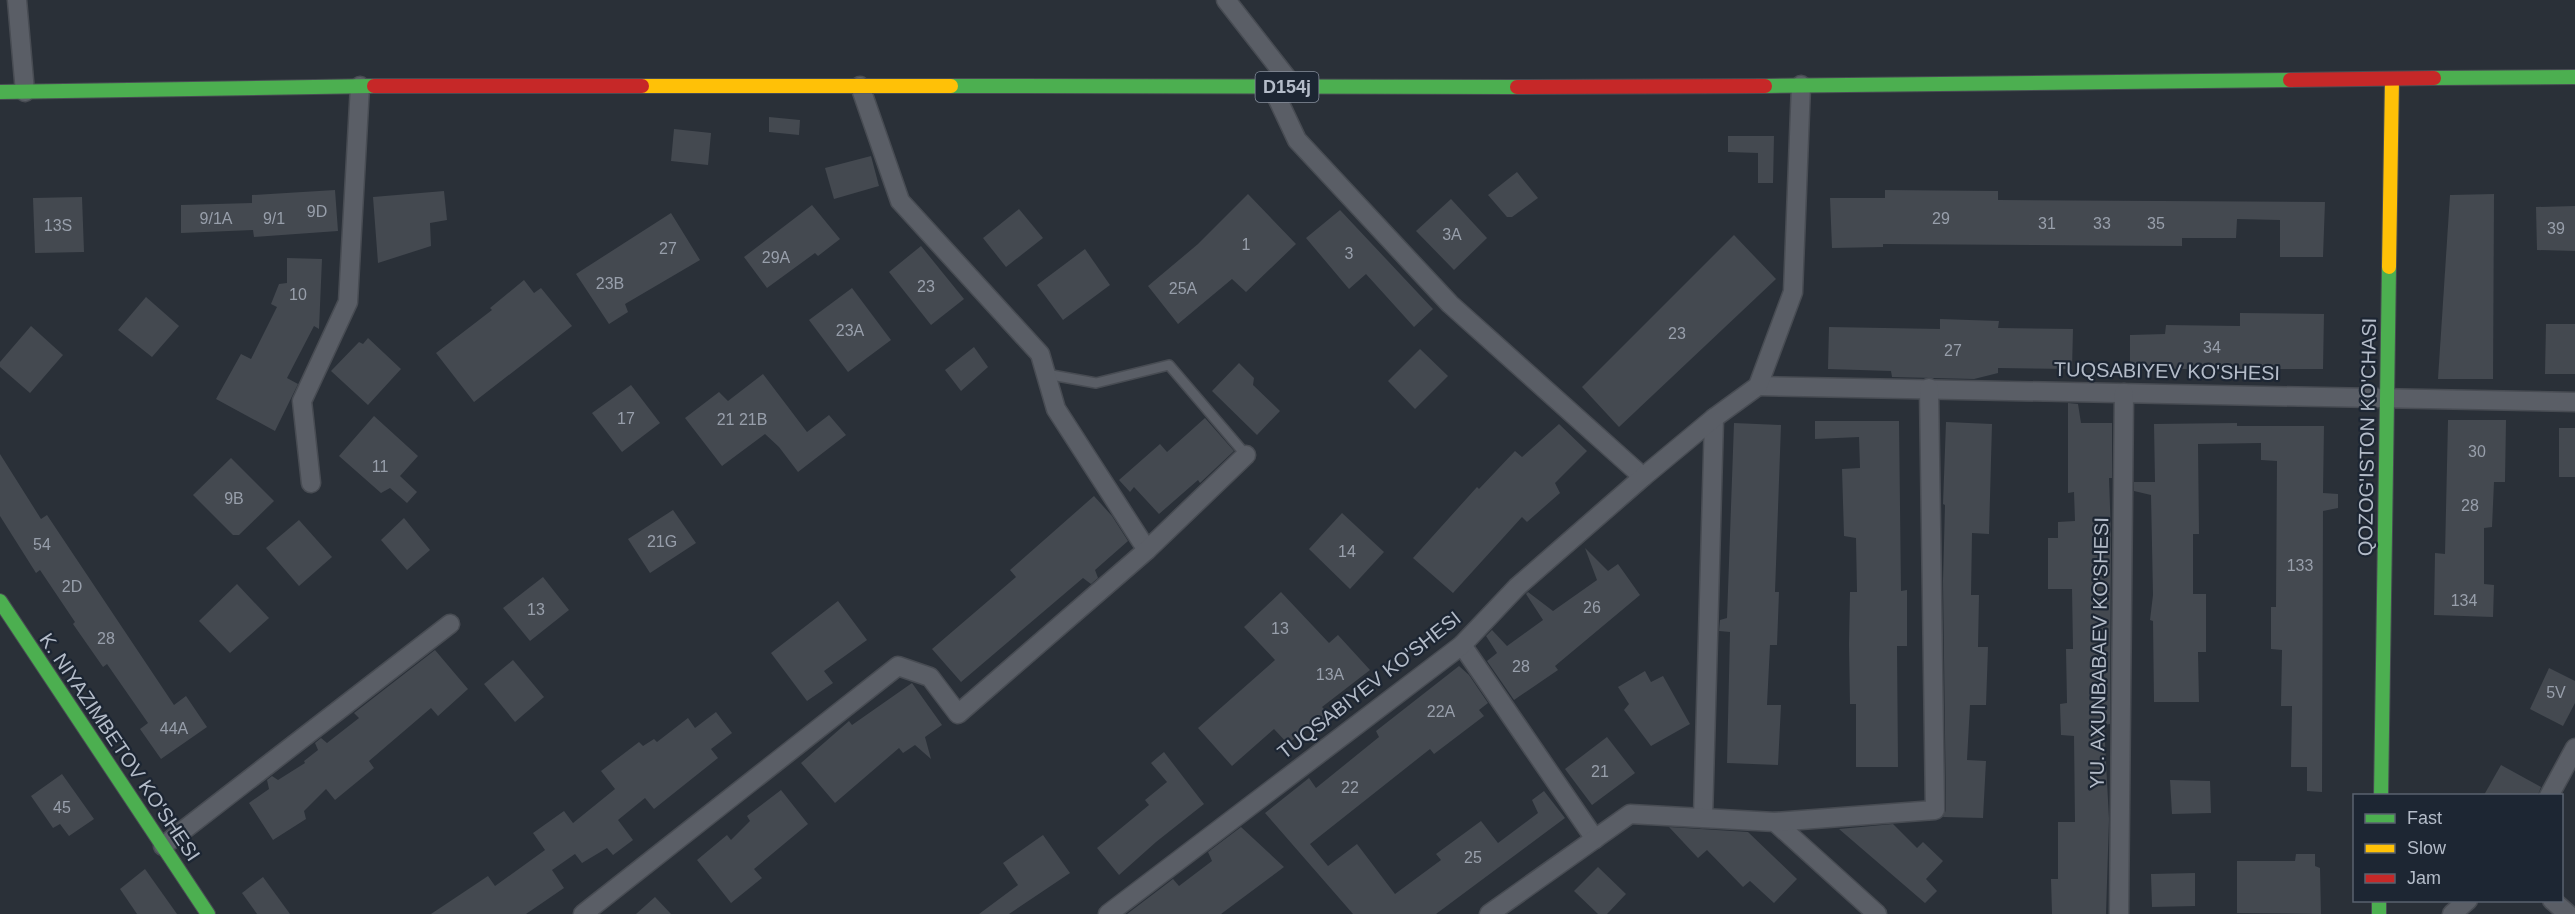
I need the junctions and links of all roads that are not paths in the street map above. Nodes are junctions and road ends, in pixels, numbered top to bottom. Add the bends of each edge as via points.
1 (17, 0) edge
2 (1226, 0) edge
3 (2575, 77) edge
4 (2392, 79) junction
5 (360, 86) junction
6 (860, 86) junction
7 (1801, 86) junction
8 (1272, 87) junction
9 (1294, 87) junction
10 (0, 92) edge
11 (25, 92) junction
12 (1046, 374) junction
13 (1758, 386) junction
14 (1929, 388) junction
15 (2124, 393) junction
16 (2387, 398) junction
17 (2575, 402) edge
18 (1714, 418) junction
19 (1246, 455) joint
20 (1643, 477) junction
21 (311, 483) dead end
22 (1148, 550) junction
23 (0, 601) edge
24 (450, 624) dead end
25 (1462, 645) junction
26 (2575, 748) edge
27 (2384, 793) edge
28 (2550, 794) edge
29 (1703, 818) junction
30 (1775, 822) junction
31 (1595, 839) junction
32 (163, 846) junction
33 (2466, 902) edge
34 (2554, 902) edge
35 (208, 914) edge
36 (583, 914) edge
37 (1108, 914) edge
38 (1489, 914) edge
39 (1877, 914) edge
40 (2119, 914) edge
41 (2452, 914) edge
42 (2568, 914) edge

1 - 11 street
2 - 9 street
3 - 4 main road, D154j
4 - 7 main road, D154j
4 - 16 main road, QOZOG'ISTON KO'CHASI
5 - 6 main road, D154j
5 - 11 main road, D154j
5 - 21 street via 348,302 302,400
6 - 8 main road, D154j
6 - 12 street via 900,201 1040,354
7 - 9 main road, D154j
7 - 13 street via 1793,292
8 - 9 main road, D154j
8 - 20 street via 1297,140 1450,304
10 - 11 main road, D154j
12 - 19 lane via 1096,383 1169,364
12 - 22 street via 1056,409
13 - 14 street, TUQSABIYEV KO'SHESI
13 - 18 street, TUQSABIYEV KO'SHESI
14 - 15 street, TUQSABIYEV KO'SHESI
14 - 30 street via 1935,810
15 - 16 street, TUQSABIYEV KO'SHESI
15 - 40 street, YU. AXUNBABAEV KO'SHESI
16 - 17 street, TUQSABIYEV KO'SHESI
16 - 27 main road, QOZOG'ISTON KO'CHASI
18 - 20 street, TUQSABIYEV KO'SHESI
18 - 29 street
19 - 22 street
20 - 25 street, TUQSABIYEV KO'SHESI via 1517,587
22 - 36 street via 958,714 930,676 898,666
23 - 32 main road, K. NIYAZIMBETOV KO'SHESI
24 - 32 street
25 - 31 street
25 - 37 street, TUQSABIYEV KO'SHESI
26 - 28 street
29 - 30 street
29 - 31 street via 1630,814
30 - 39 street
31 - 38 street
32 - 35 main road, K. NIYAZIMBETOV KO'SHESI
33 - 41 street
34 - 42 street

